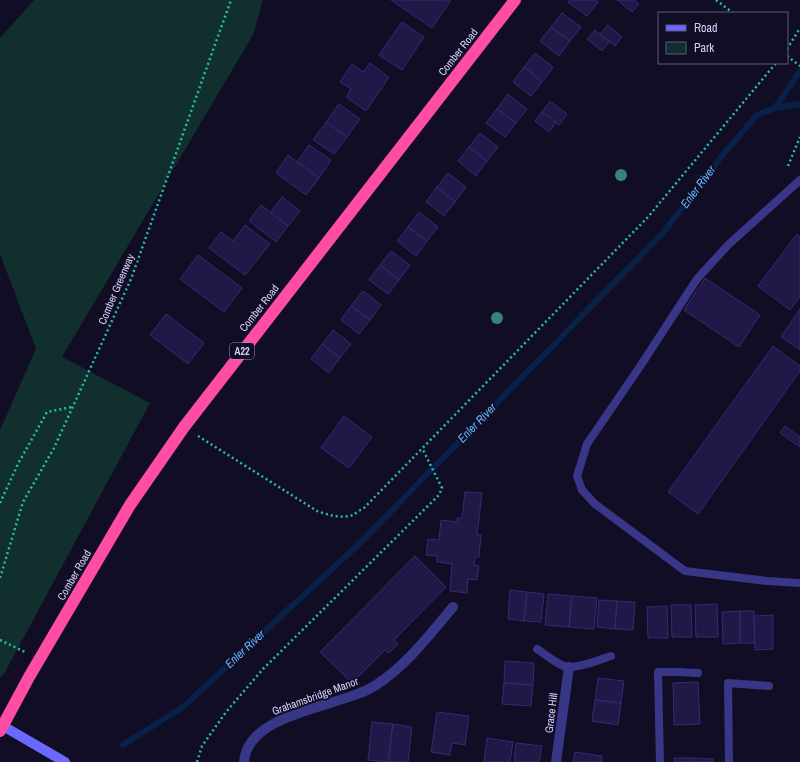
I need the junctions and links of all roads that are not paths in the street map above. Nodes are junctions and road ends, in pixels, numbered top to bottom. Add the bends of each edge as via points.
1 (515, 0) edge
2 (800, 180) edge
3 (800, 583) edge
4 (453, 607) dead end
5 (537, 649) dead end
6 (611, 656) dead end
7 (569, 667) junction
8 (698, 674) dead end
9 (769, 686) dead end
10 (2, 728) edge
11 (65, 762) edge
12 (244, 762) edge
13 (556, 762) edge
14 (660, 762) edge
15 (729, 762) edge

1 - 10 highway, Comber Road / A22 via 184,427 130,505
2 - 3 lane via 728,245 697,278 587,444 577,476 582,490 594,504 685,571
4 - 12 street, Grahamsbridge Manor via 404,662 377,685 361,694 270,725 257,734 249,745
5 - 7 lane
6 - 7 lane
7 - 13 street, Grace Hill
8 - 14 lane via 658,672
9 - 15 lane via 728,683
10 - 11 street

